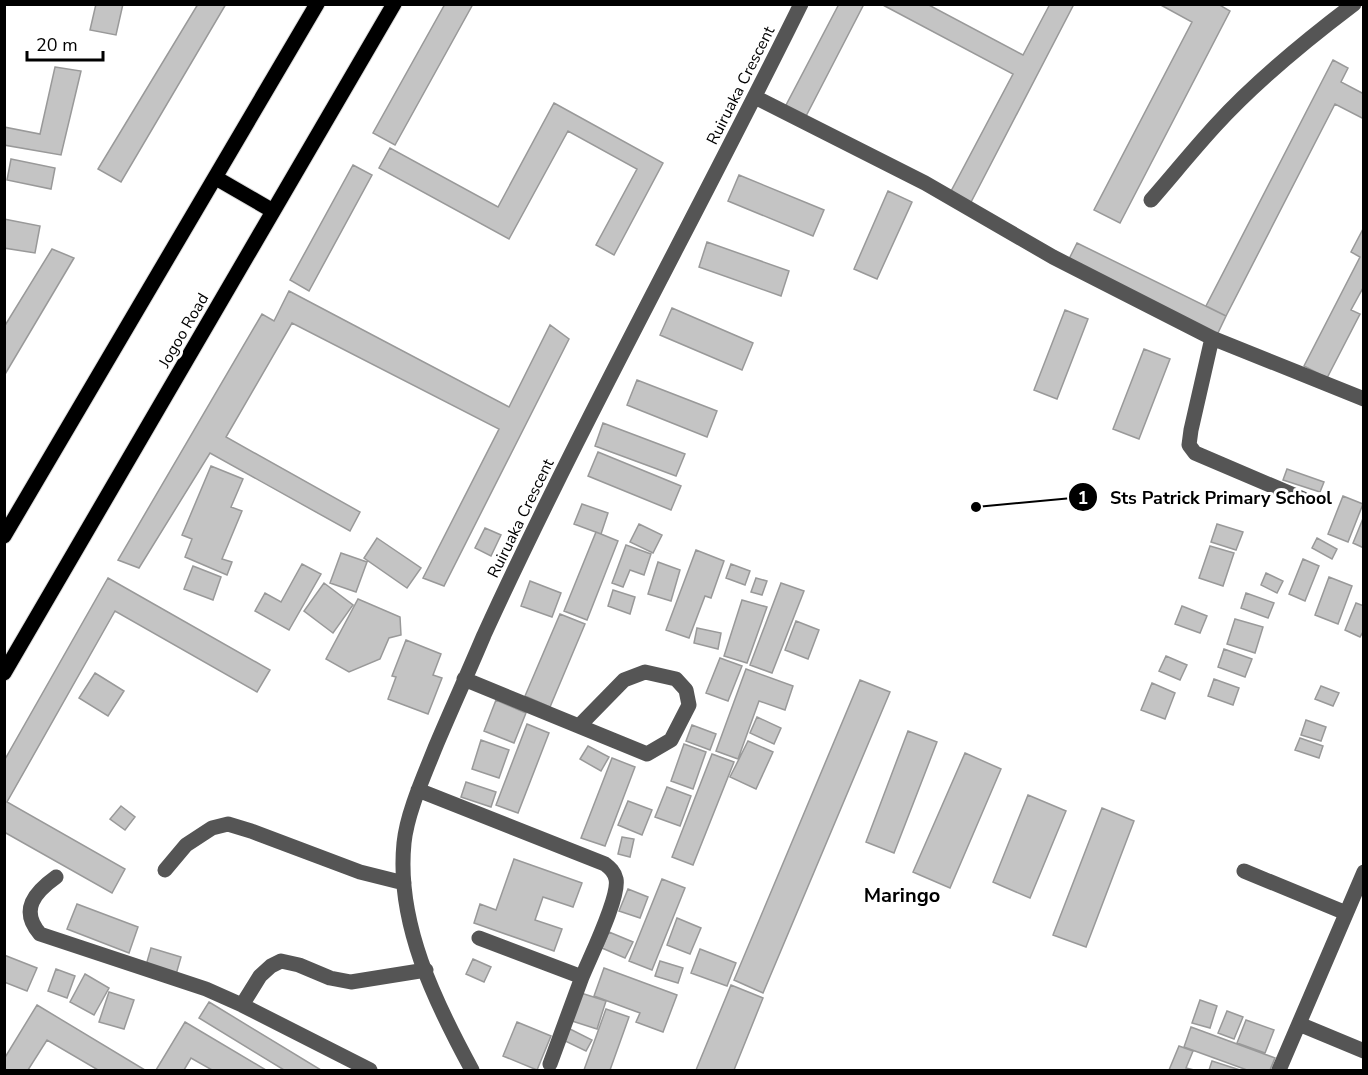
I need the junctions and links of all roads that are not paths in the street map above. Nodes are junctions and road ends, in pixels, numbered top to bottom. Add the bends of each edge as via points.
1 (317, 4) edge
2 (394, 4) edge
3 (801, 4) edge
4 (1354, 4) edge
5 (755, 97) junction
6 (216, 178) junction
7 (1151, 200) dead end
8 (273, 211) junction
9 (1212, 338) junction
10 (1364, 399) edge
11 (1303, 500) dead end
12 (4, 536) edge
13 (4, 673) edge
14 (464, 680) junction
15 (579, 726) junction
16 (418, 790) junction
17 (165, 870) dead end
18 (1244, 871) dead end
19 (1364, 873) edge
20 (56, 877) dead end
21 (404, 883) junction
22 (1346, 913) junction
23 (479, 938) dead end
24 (426, 970) junction
25 (582, 977) junction
26 (242, 1005) junction
27 (1299, 1024) junction
28 (1364, 1051) edge
29 (550, 1064) dead end
30 (370, 1071) edge
31 (472, 1071) edge
32 (1279, 1071) edge

1 - 6 main road
2 - 8 main road, Jogoo Road
3 - 5 street, Ruiruaka Crescent
4 - 7 street via 1253,89
5 - 9 street via 925,183 1053,257
5 - 14 street, Ruiruaka Crescent via 627,340
6 - 8 main road
6 - 12 main road
8 - 13 main road, Jogoo Road
9 - 10 street
9 - 11 street via 1189,445 1196,453
14 - 15 street
14 - 16 street, Ruiruaka Crescent
15 - 15 street via 647,754 671,740 689,705 686,690 676,679 645,672 624,680
16 - 21 street, Ruiruaka Crescent via 404,842
16 - 25 street via 612,870 616,881 613,900
17 - 21 street via 186,845 212,828 228,824 360,872
18 - 22 street
19 - 22 street
20 - 26 street via 40,888 30,907 31,924 40,934 206,989
21 - 24 street, Ruiruaka Crescent via 412,932
22 - 27 street
23 - 25 street
24 - 26 street via 351,982 281,961 260,976
24 - 31 street, Ruiruaka Crescent via 439,1007
25 - 29 street
26 - 30 street
27 - 28 street
27 - 32 street

